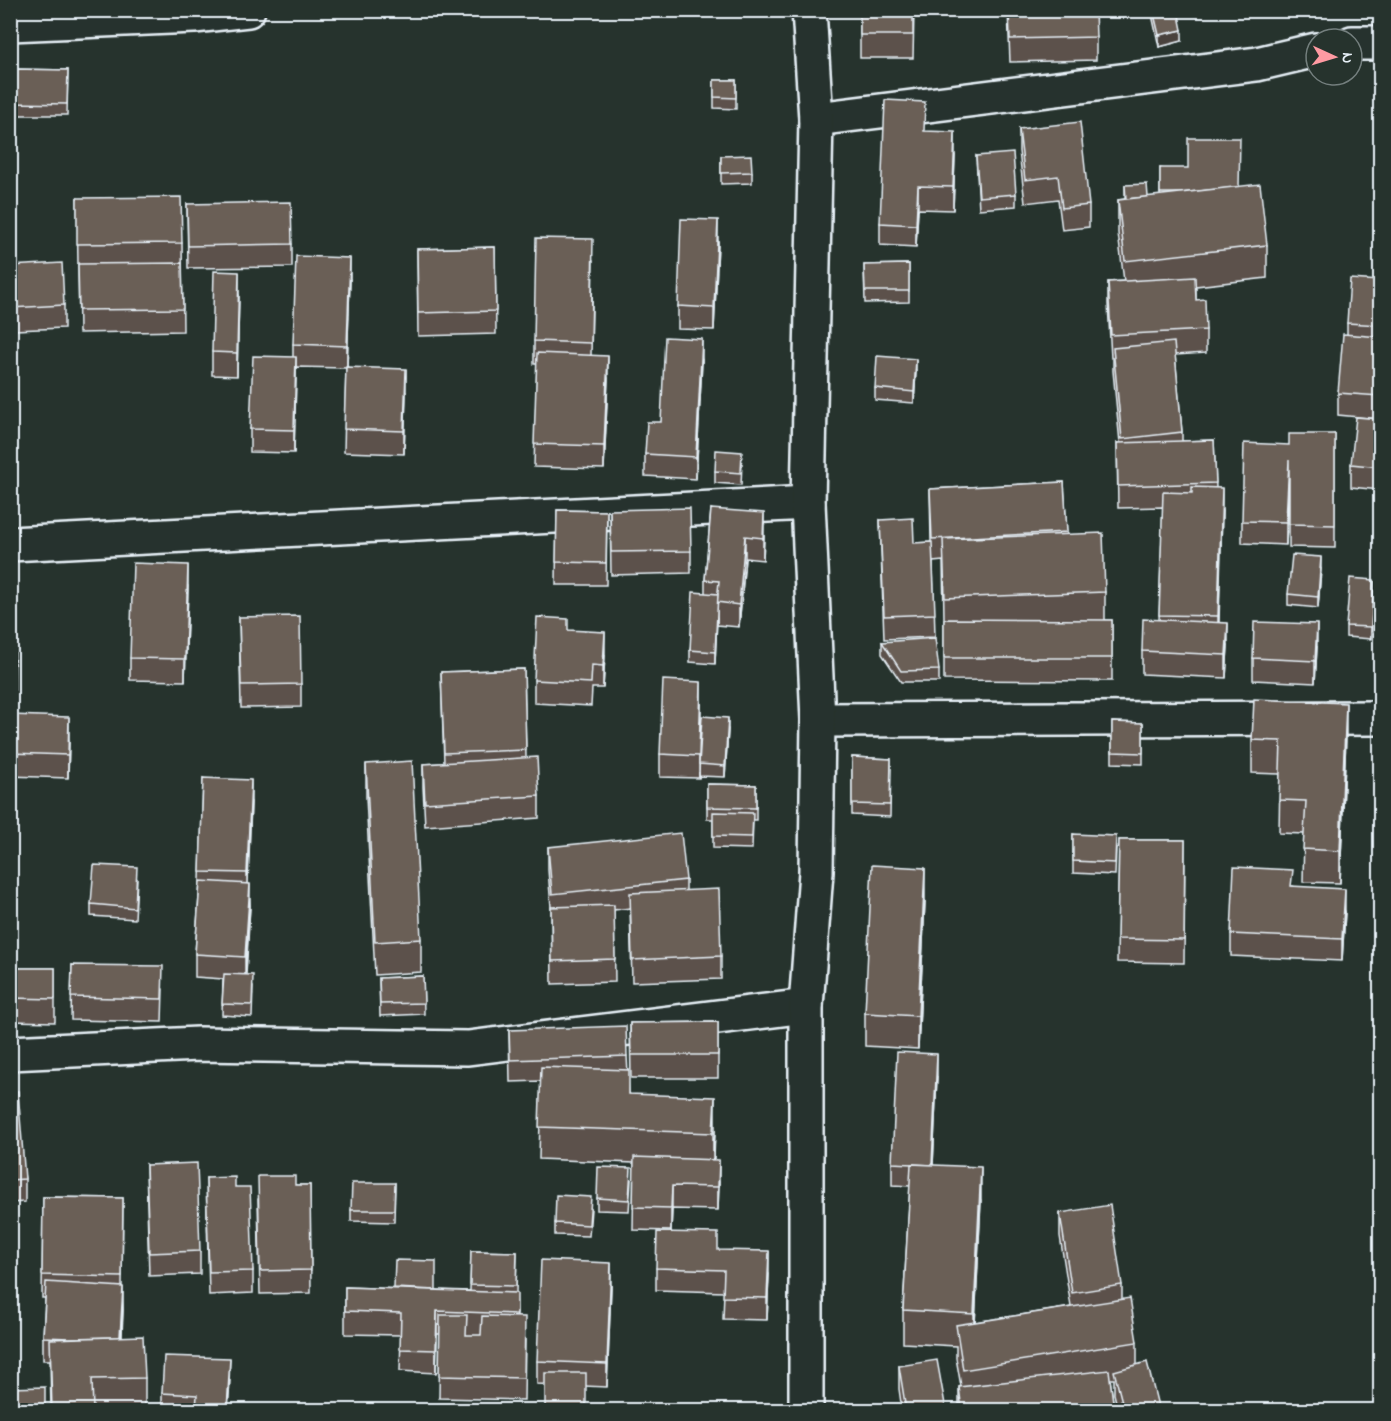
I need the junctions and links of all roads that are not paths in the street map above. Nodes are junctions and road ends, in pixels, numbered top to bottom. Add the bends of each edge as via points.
1 (248, 10) edge
2 (809, 10) edge
3 (194, 13) edge
4 (10, 24) edge
5 (1364, 43) edge
6 (1380, 43) edge
7 (1304, 53) edge
8 (816, 119) junction
9 (808, 503) junction
10 (10, 544) edge
11 (1380, 718) edge
12 (818, 720) junction
13 (806, 1006) junction
14 (10, 1053) edge
15 (807, 1410) edge

1 - 3 street
2 - 8 street
3 - 4 street
5 - 6 street
7 - 8 street via 1257,64
8 - 9 street
9 - 10 street
9 - 12 street
11 - 12 street
12 - 13 street via 816,872
13 - 14 street via 468,1048 198,1044
13 - 15 street

